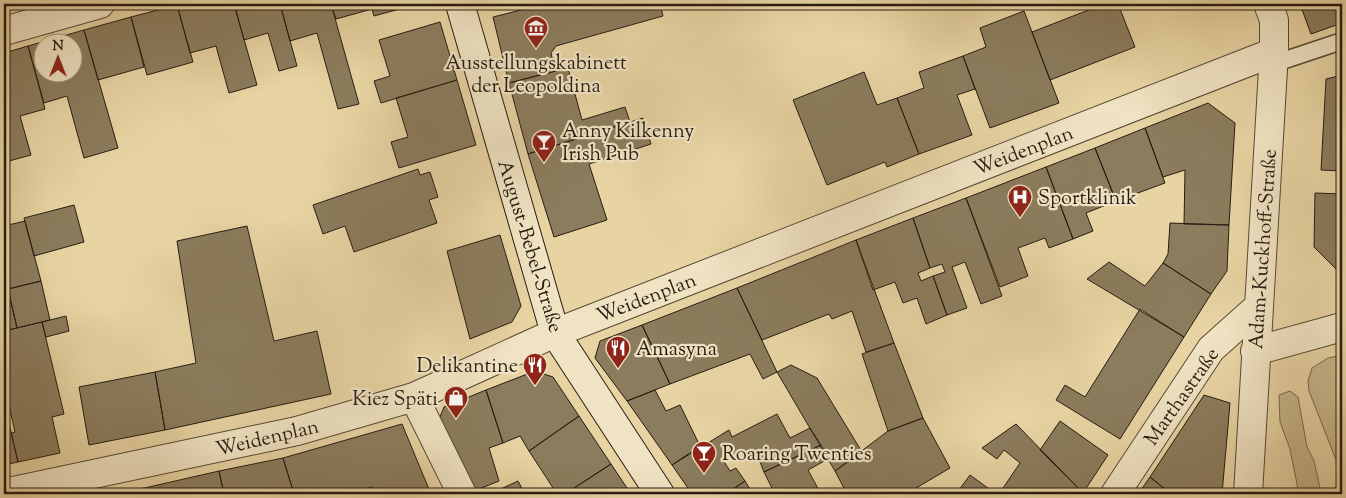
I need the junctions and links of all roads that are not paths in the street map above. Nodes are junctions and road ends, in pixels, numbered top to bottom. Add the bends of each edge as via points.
1 (100, 4) edge
2 (460, 4) edge
3 (1268, 4) edge
4 (4, 31) edge
5 (1342, 41) edge
6 (1273, 58) junction
7 (1258, 308) junction
8 (1342, 327) edge
9 (555, 333) junction
10 (1255, 351) junction
11 (414, 397) junction
12 (4, 494) edge
13 (462, 494) edge
14 (660, 494) edge
15 (1116, 494) edge
16 (1248, 494) edge

1 - 4 street
2 - 9 street, August-Bebel-Straße
3 - 6 street, Adam-Kuckhoff-Straße via 1274,20
5 - 6 lane
6 - 7 street, Adam-Kuckhoff-Straße
6 - 9 street, Weidenplan
7 - 10 street, Adam-Kuckhoff-Straße
7 - 15 street, Marthastraße via 1211,349
8 - 10 street
9 - 11 street, Weidenplan
9 - 14 street, August-Bebel-Straße
10 - 16 street, Adam-Kuckhoff-Straße
11 - 12 street, Weidenplan via 297,431
11 - 13 street

